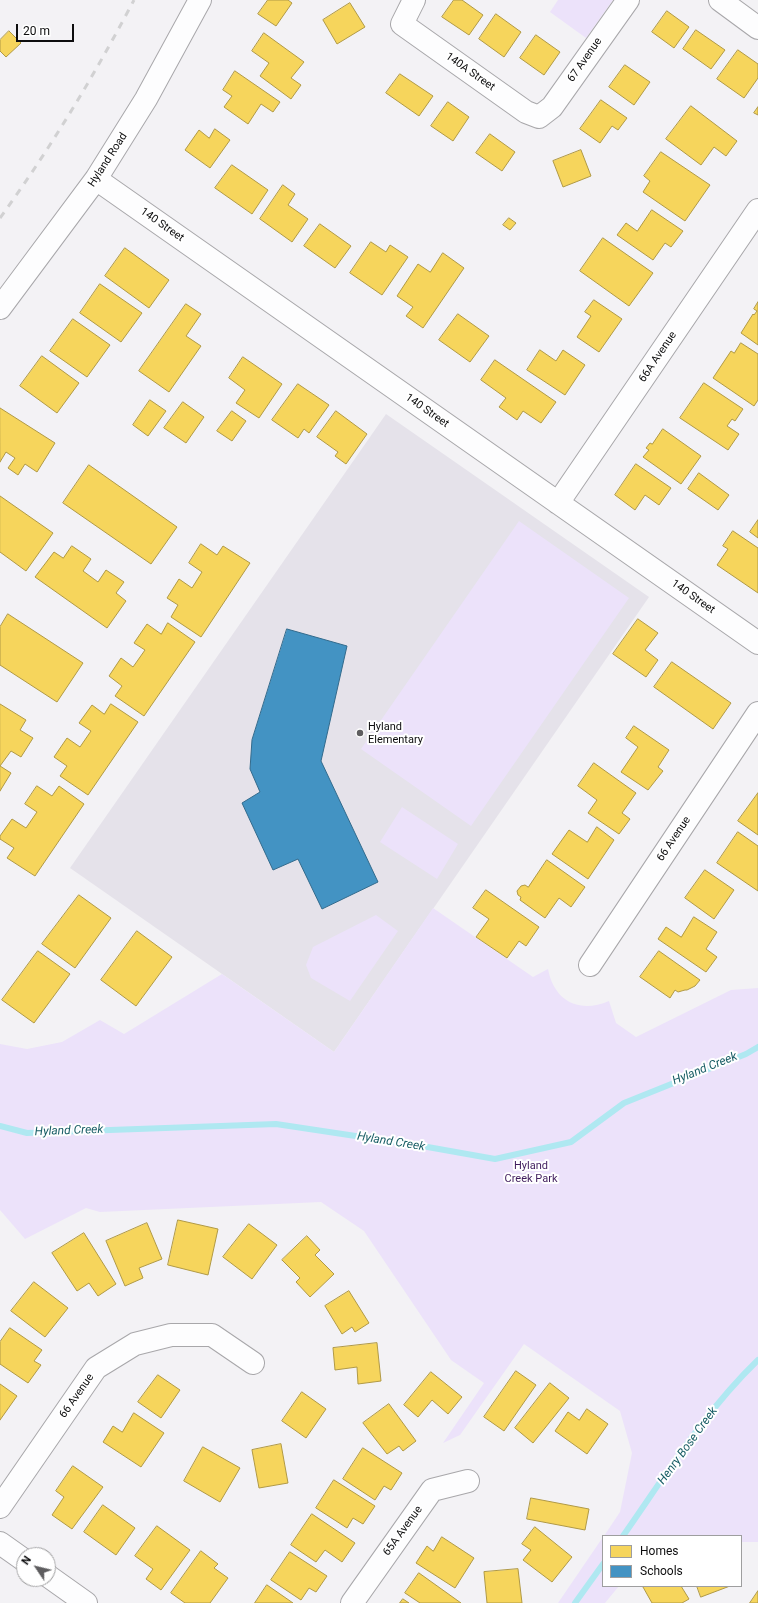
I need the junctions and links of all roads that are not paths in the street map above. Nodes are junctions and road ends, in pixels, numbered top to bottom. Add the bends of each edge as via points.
1 (200, 0) edge
2 (414, 0) edge
3 (628, 0) edge
4 (720, 0) edge
5 (758, 28) edge
6 (539, 116) joint
7 (96, 179) junction
8 (758, 210) edge
9 (0, 308) edge
10 (558, 503) junction
11 (758, 643) edge
12 (758, 713) edge
13 (590, 965) dead end
14 (254, 1363) dead end
15 (468, 1481) dead end
16 (0, 1507) edge
17 (0, 1543) edge
18 (16, 1554) edge
19 (56, 1582) edge
20 (86, 1603) edge
21 (352, 1603) edge

1 - 7 street, Hyland Road via 146,99
2 - 6 street, 140A Street via 402,24 526,112
3 - 6 street, 67 Avenue via 552,107
4 - 5 street
7 - 9 street, Hyland Road
7 - 10 street, 140 Street
8 - 10 street, 66A Avenue
10 - 11 street, 140 Street
12 - 13 street, 66 Avenue
14 - 16 street, 66 Avenue via 212,1335 171,1335 134,1344 96,1368
15 - 21 street, 65A Avenue via 432,1490
17 - 18 street
19 - 20 street

